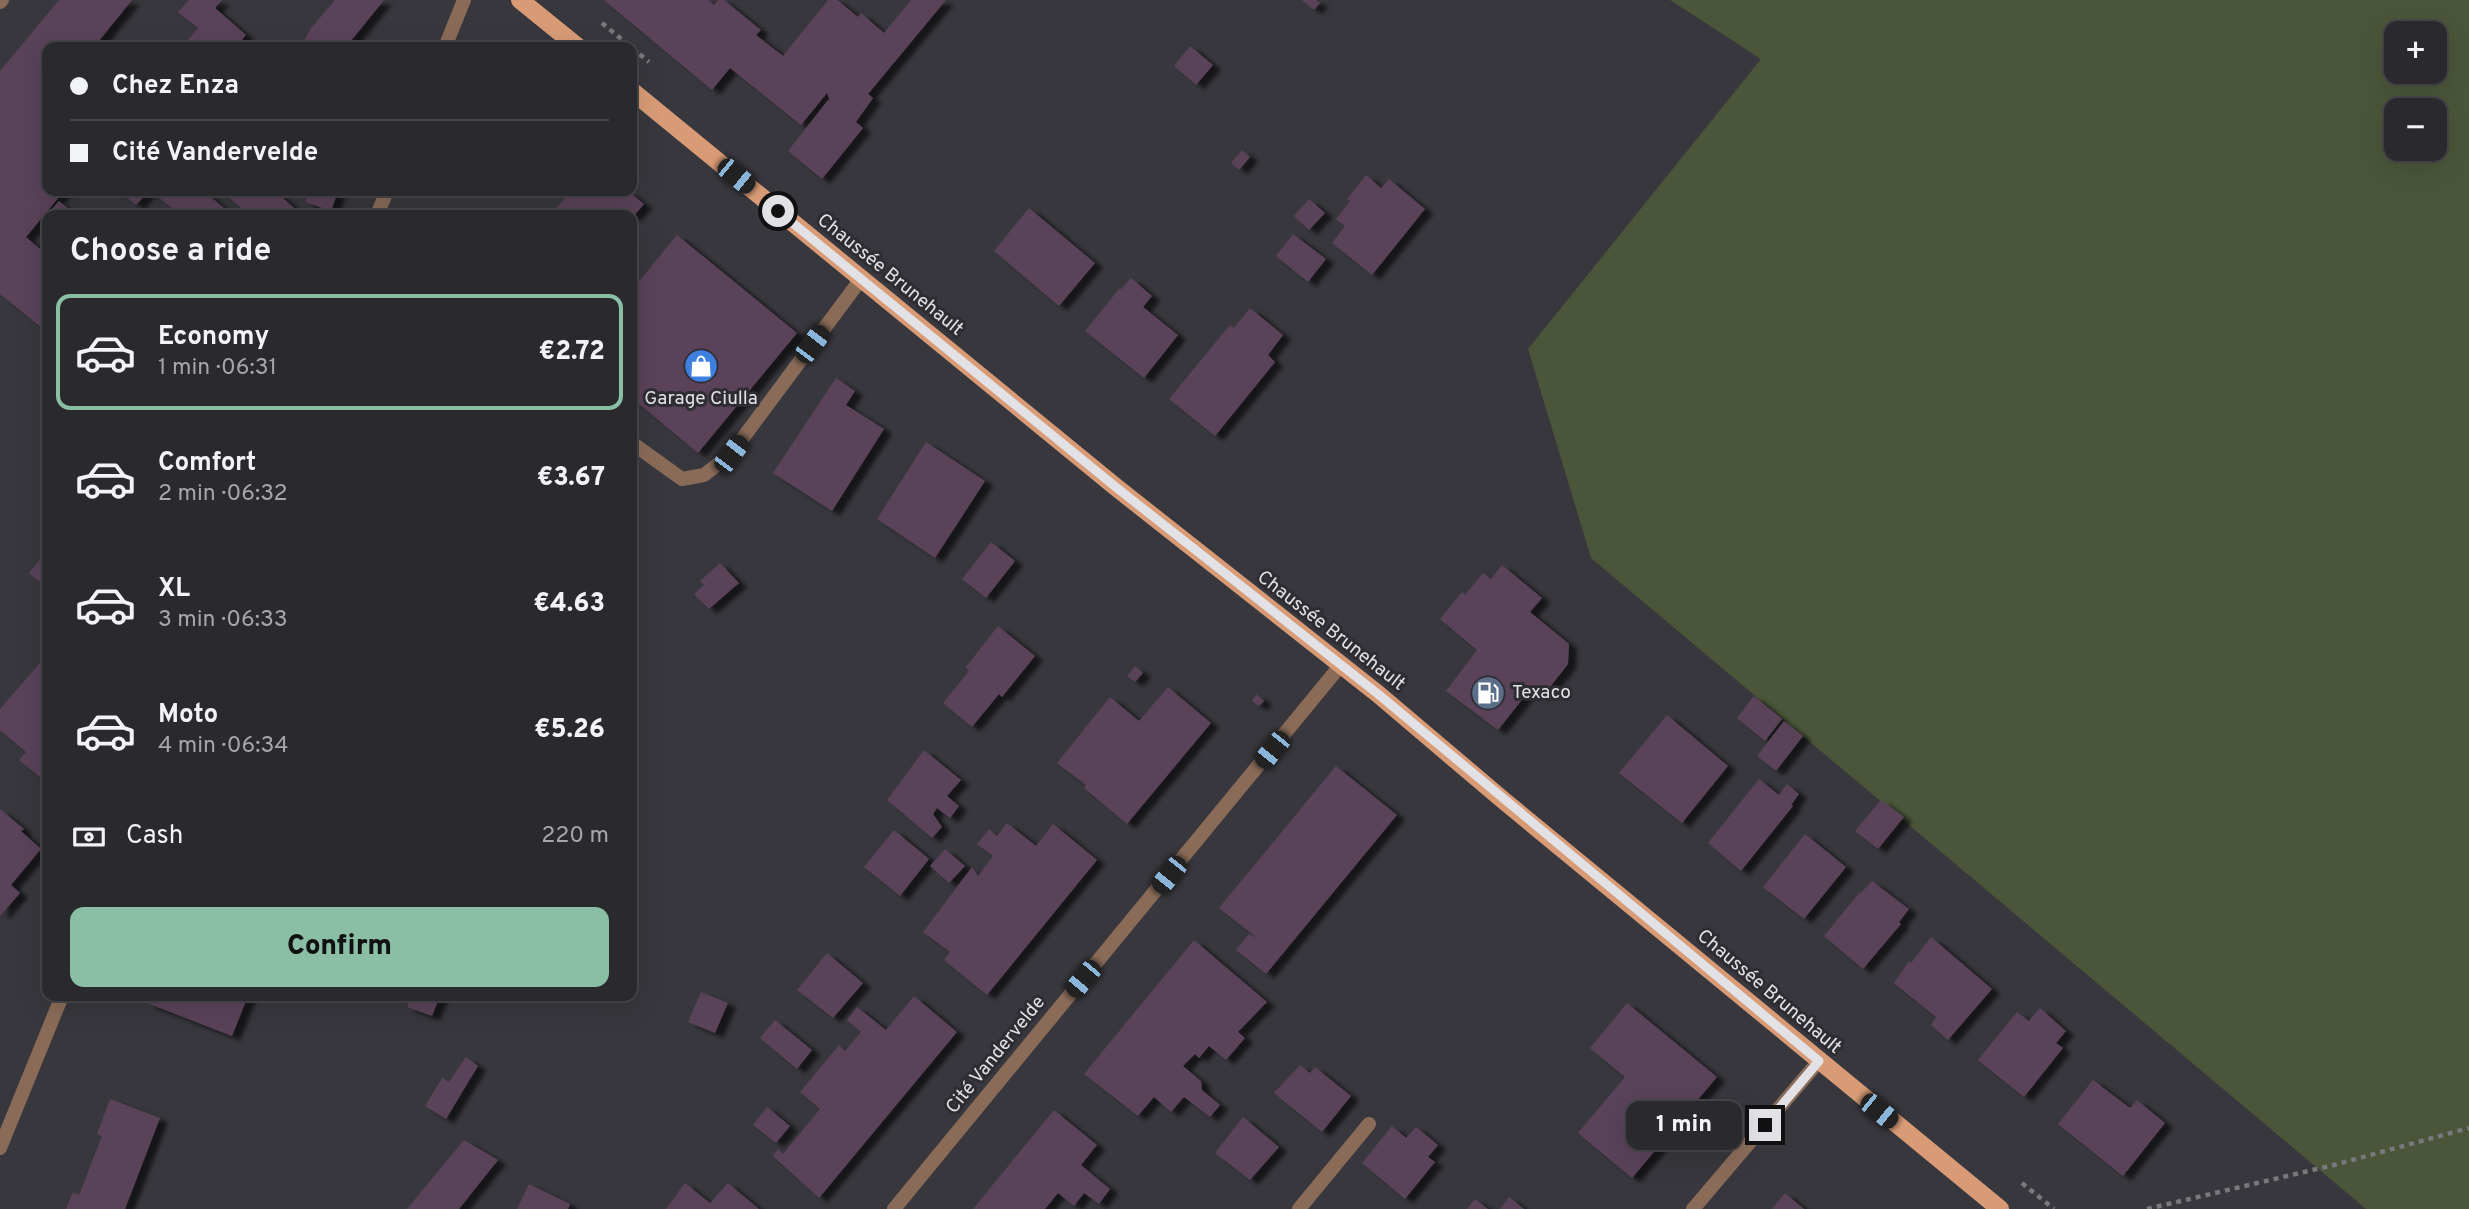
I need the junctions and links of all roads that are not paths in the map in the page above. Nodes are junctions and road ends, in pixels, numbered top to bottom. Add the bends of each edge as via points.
1 (464, 0) edge
2 (520, 0) edge
3 (446, 42) edge
4 (572, 42) edge
5 (637, 95) edge
6 (861, 279) junction
7 (637, 447) edge
8 (1340, 666) junction
9 (60, 1001) edge
10 (1819, 1061) junction
11 (1369, 1124) dead end
12 (0, 1148) edge
13 (894, 1209) edge
14 (1299, 1209) edge
15 (1693, 1209) edge
16 (2000, 1209) edge

1 - 3 street
2 - 4 main road
5 - 6 main road, Chaussée Brunehault
6 - 7 street via 731,454 704,475 682,479
6 - 8 main road, Chaussée Brunehault
8 - 10 main road, Chaussée Brunehault
8 - 13 street, Cité Vandervelde
9 - 12 street
10 - 15 street
10 - 16 main road, Chaussée Brunehault
11 - 14 street

